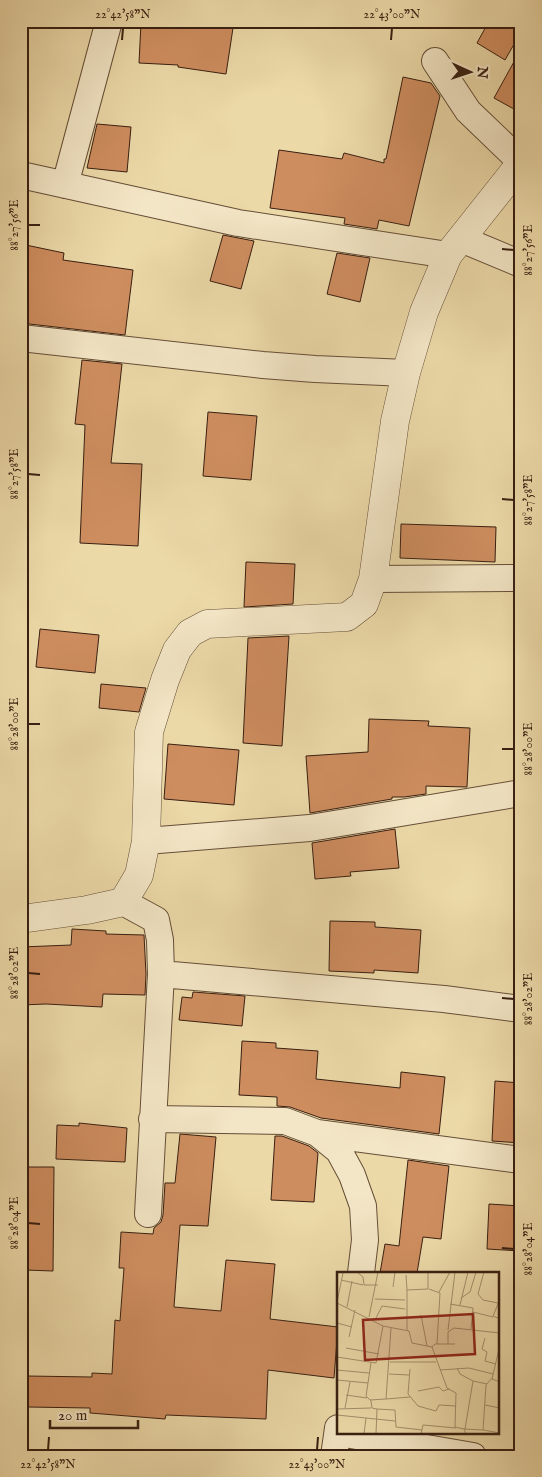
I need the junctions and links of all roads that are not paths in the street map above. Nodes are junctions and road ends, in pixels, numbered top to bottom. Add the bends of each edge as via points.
1 (109, 21) edge
2 (435, 60) dead end
3 (521, 163) edge
4 (21, 175) edge
5 (65, 185) junction
6 (454, 247) junction
7 (521, 264) edge
8 (21, 338) edge
9 (406, 373) junction
10 (521, 578) edge
11 (373, 579) junction
12 (521, 794) edge
13 (146, 841) junction
14 (123, 902) junction
15 (21, 919) edge
16 (160, 974) junction
17 (521, 1009) edge
18 (152, 1119) junction
19 (317, 1133) junction
20 (521, 1160) edge
21 (148, 1214) dead end
22 (361, 1272) edge
23 (337, 1437) edge
24 (473, 1456) edge

1 - 5 street
2 - 3 street via 468,111
3 - 6 street
4 - 5 street
5 - 6 street via 238,223
6 - 7 street
6 - 9 street via 424,312
8 - 9 street via 263,365
9 - 11 street via 395,421
10 - 11 street
11 - 13 street via 364,604 347,617 208,624 190,633 177,650 149,732
12 - 13 street via 310,828
13 - 14 street via 139,874
14 - 15 street
14 - 16 street via 156,920 160,940
16 - 17 street via 444,999
16 - 18 street
18 - 19 street via 285,1121
18 - 21 street
19 - 20 street
19 - 22 street via 339,1152 364,1206
23 - 24 street

